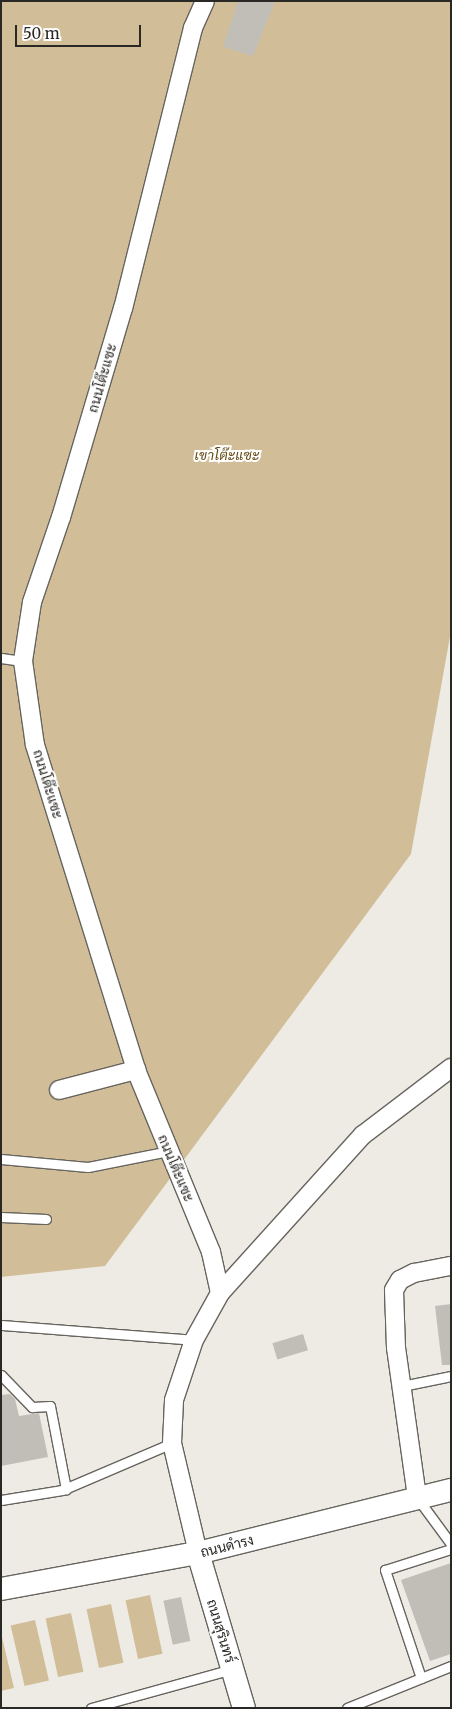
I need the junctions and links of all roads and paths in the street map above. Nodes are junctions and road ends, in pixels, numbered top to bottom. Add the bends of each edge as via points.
1 (205, 1) edge
2 (1, 658) edge
3 (23, 661) junction
4 (451, 1068) edge
5 (136, 1070) junction
6 (59, 1090) dead end
7 (169, 1151) junction
8 (1, 1159) edge
9 (1, 1217) edge
10 (46, 1220) dead end
11 (451, 1266) edge
12 (220, 1293) junction
13 (1, 1325) edge
14 (194, 1340) junction
15 (1, 1375) edge
16 (451, 1376) edge
17 (402, 1386) junction
18 (172, 1443) junction
19 (66, 1488) junction
20 (451, 1490) edge
21 (417, 1497) junction
22 (1, 1500) edge
23 (451, 1544) edge
24 (451, 1549) edge
25 (198, 1553) junction
26 (1, 1588) edge
27 (451, 1666) edge
28 (233, 1669) junction
29 (421, 1678) junction
30 (91, 1708) edge
31 (244, 1708) edge
32 (347, 1708) edge

1 - 3 street, ถนนโต๊ะแซะ via 193,28 122,308 61,517 32,602
2 - 3 lane
3 - 5 street, ถนนโต๊ะแซะ via 36,745
4 - 12 street via 363,1135
5 - 6 street
5 - 7 street, ถนนโต๊ะแซะ
7 - 8 lane via 88,1167
7 - 12 street, ถนนโต๊ะแซะ via 211,1252
9 - 10 lane
11 - 17 street via 414,1273 400,1280 394,1290 396,1348
12 - 14 street
13 - 14 lane
14 - 18 street via 174,1400
15 - 19 lane via 32,1407 50,1406
16 - 17 lane
17 - 21 street
18 - 19 lane
18 - 25 street
19 - 22 lane
20 - 21 street, ถนนดำรง
21 - 23 lane
21 - 25 street, ถนนดำรง
24 - 29 lane via 385,1570
25 - 26 street, ถนนดำรง
25 - 28 street, ถนนสุรินทร์
27 - 29 lane
28 - 30 lane
28 - 31 street, ถนนสุรินทร์
29 - 32 lane

